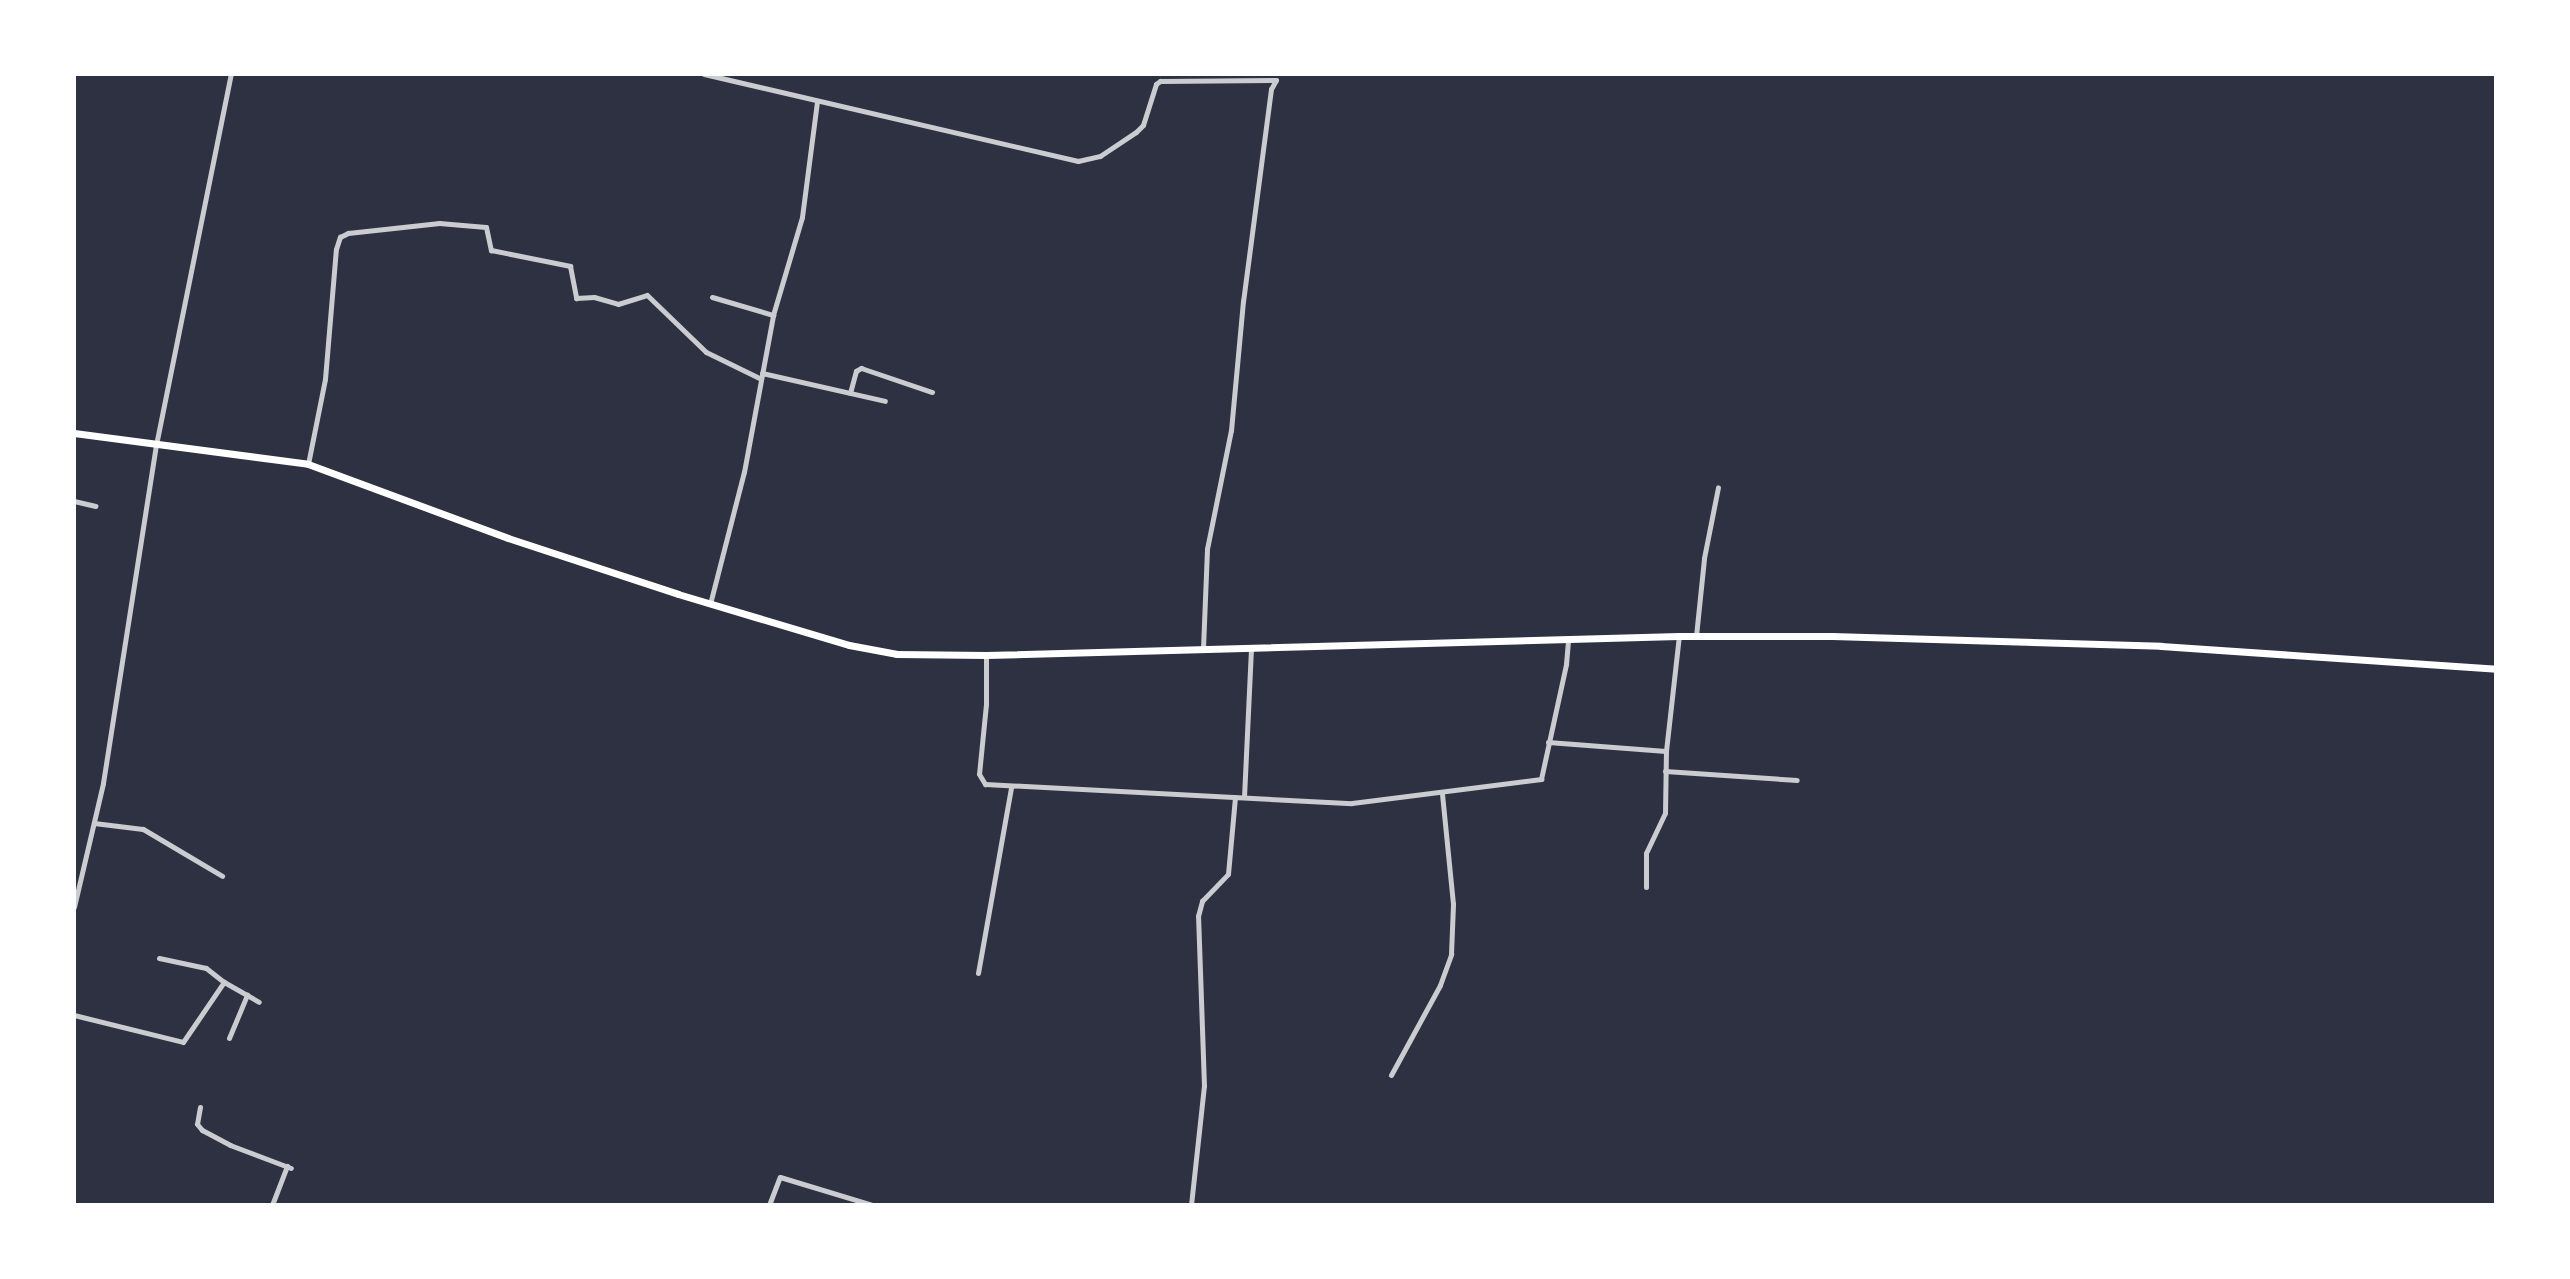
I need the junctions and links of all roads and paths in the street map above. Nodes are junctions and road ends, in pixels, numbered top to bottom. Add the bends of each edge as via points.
1 (231, 74) edge
2 (704, 74) edge
3 (1277, 77) edge
4 (817, 102) junction
5 (712, 297) dead end
6 (773, 315) junction
7 (762, 376) junction
8 (932, 392) dead end
9 (850, 393) junction
10 (885, 401) dead end
11 (74, 433) edge
12 (156, 445) junction
13 (308, 464) junction
14 (1718, 487) dead end
15 (74, 501) edge
16 (95, 506) dead end
17 (710, 604) junction
18 (1679, 636) junction
19 (1696, 637) junction
20 (1568, 640) junction
21 (1251, 646) junction
22 (1203, 648) junction
23 (986, 655) junction
24 (2496, 669) edge
25 (1548, 742) junction
26 (1666, 751) junction
27 (1665, 771) junction
28 (1797, 780) dead end
29 (1011, 787) junction
30 (1442, 793) junction
31 (1235, 797) junction
32 (1244, 797) junction
33 (94, 823) junction
34 (222, 876) dead end
35 (1646, 887) dead end
36 (74, 907) edge
37 (159, 958) dead end
38 (978, 973) dead end
39 (224, 982) junction
40 (247, 995) junction
41 (259, 1002) dead end
42 (74, 1015) edge
43 (229, 1038) dead end
44 (1391, 1075) dead end
45 (200, 1107) dead end
46 (272, 1205) edge
47 (769, 1205) edge
48 (873, 1205) edge
49 (1191, 1205) edge

1 - 12 street
2 - 4 street
3 - 4 street via 1160,81 1136,132 1100,156 1078,161
3 - 22 street via 1271,89 1243,301 1231,430 1207,549
4 - 6 street via 802,217
5 - 6 street
6 - 7 street
7 - 9 street
7 - 13 street via 706,352 647,295 618,304 574,297 570,266 491,250 486,227 439,223 348,233 336,249 325,379
7 - 17 street
8 - 9 street via 861,368
9 - 10 street
11 - 12 main road
12 - 13 main road
12 - 33 street
13 - 17 main road via 508,538
14 - 19 street
15 - 16 street
17 - 23 main road via 876,651
18 - 19 main road
18 - 20 main road
18 - 26 street
19 - 24 main road via 2161,646
20 - 21 main road
20 - 25 street
21 - 22 main road
21 - 32 street
22 - 23 main road
23 - 29 street via 979,774 985,784
25 - 26 street
25 - 30 street via 1541,779
26 - 27 street
27 - 28 street
27 - 35 street via 1665,813 1646,853
29 - 31 street
29 - 38 street
30 - 32 street via 1352,803
30 - 44 street via 1453,904 1451,954
31 - 32 street
31 - 49 street via 1228,874 1202,901 1198,916 1204,1086
33 - 34 street via 143,829
33 - 36 street
37 - 39 street via 206,968
39 - 40 street
39 - 42 street via 183,1042
40 - 41 street
40 - 43 street
45 - 46 street via 197,1124 202,1130 289,1167
47 - 48 street via 780,1177

